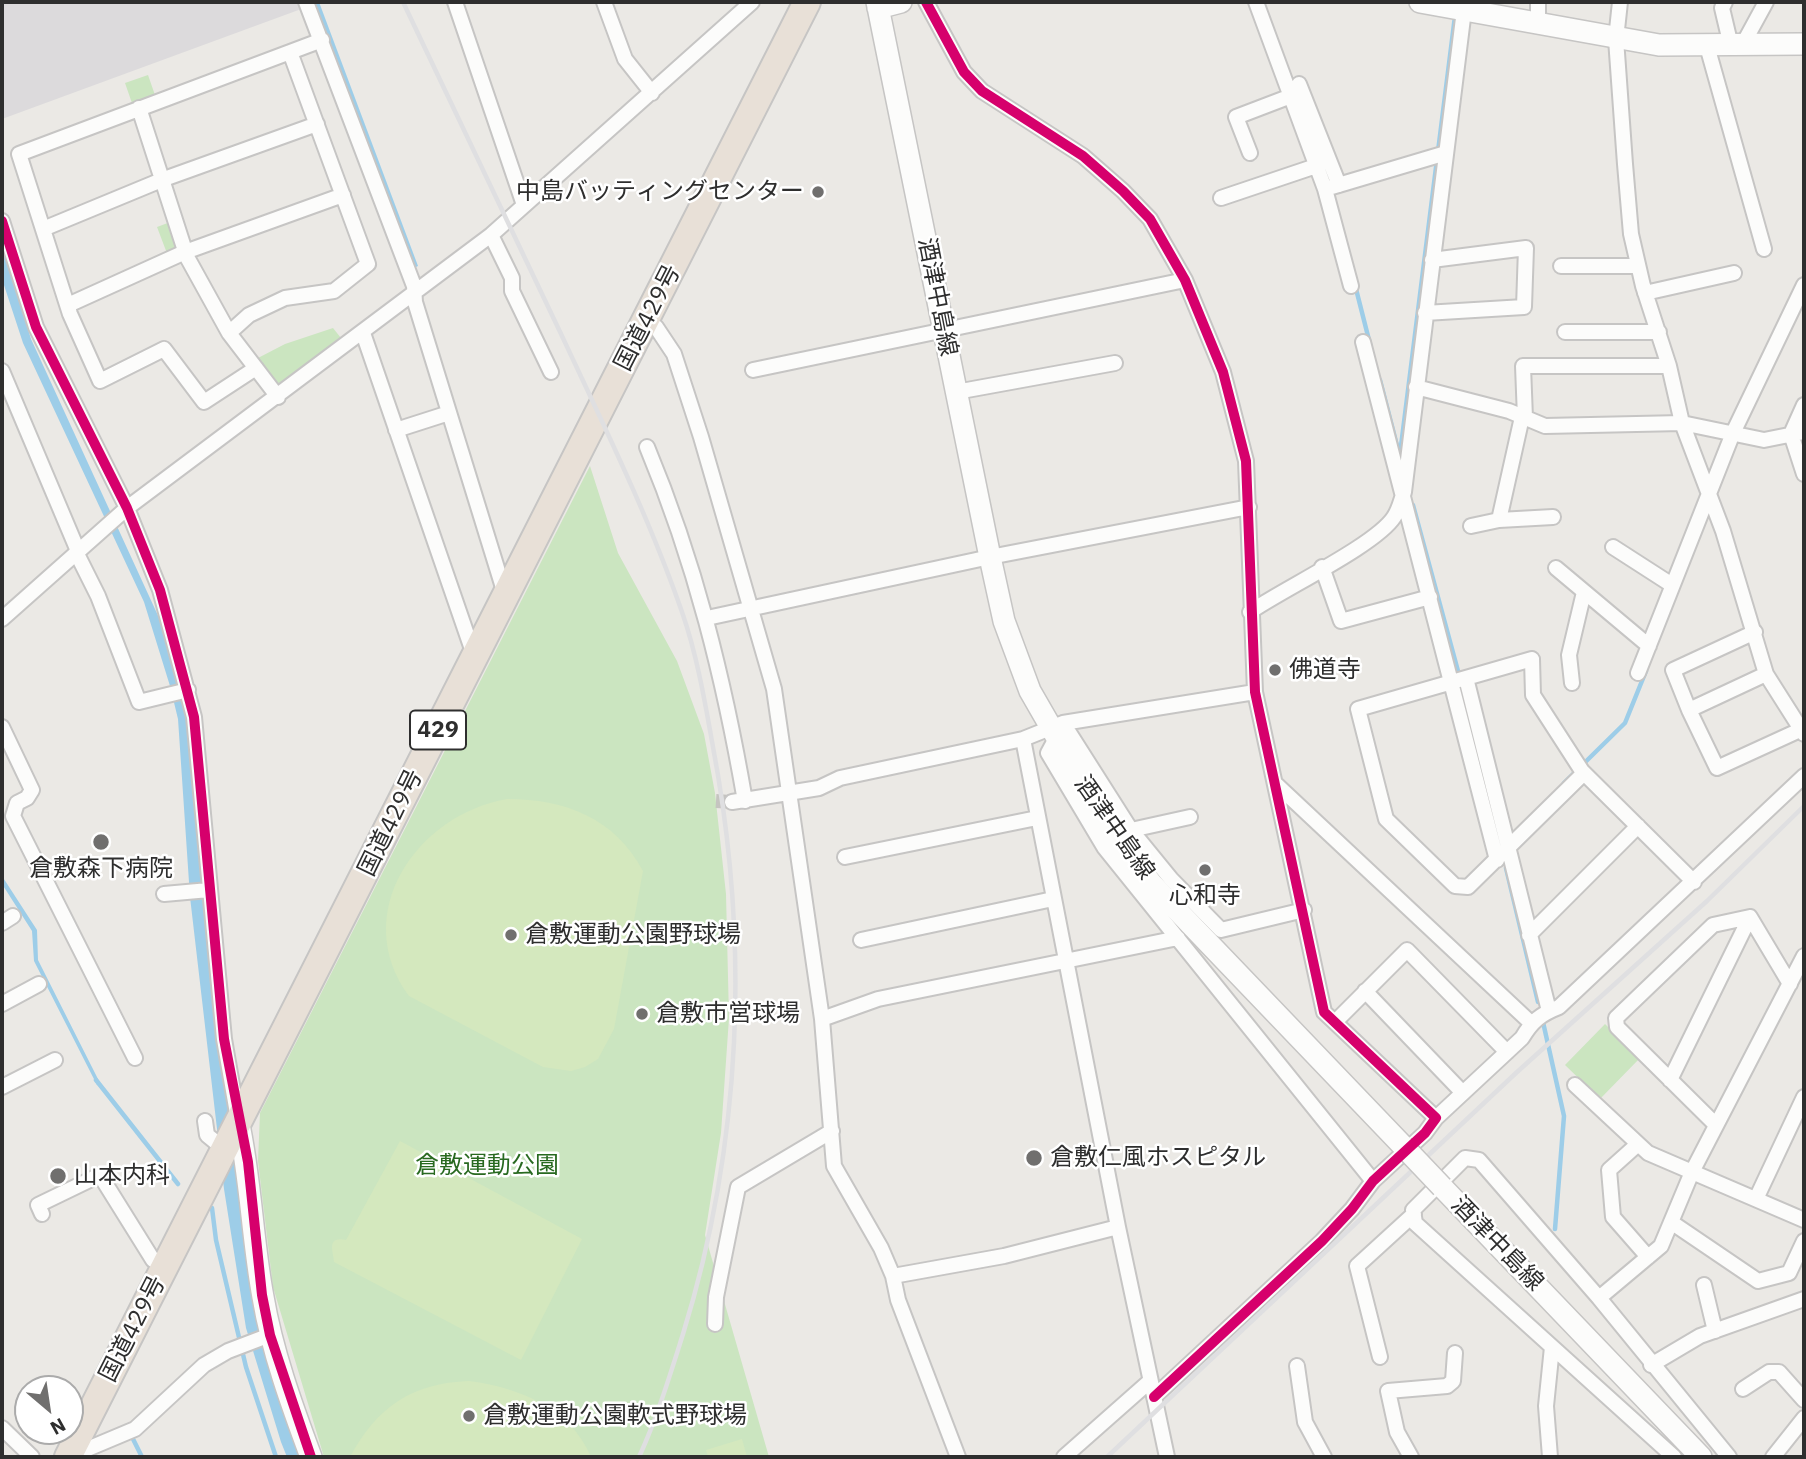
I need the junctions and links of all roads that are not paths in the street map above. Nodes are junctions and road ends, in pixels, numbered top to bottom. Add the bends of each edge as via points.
1 (306, 2) edge
2 (455, 2) edge
3 (604, 2) edge
4 (752, 2) edge
5 (807, 2) edge
6 (901, 2) edge
7 (926, 2) edge
8 (1256, 2) edge
9 (1420, 2) edge
10 (1538, 2) edge
11 (1620, 2) edge
12 (1725, 2) edge
13 (1766, 2) edge
14 (878, 5) edge
15 (1464, 6) edge
16 (1538, 24) junction
17 (1616, 39) junction
18 (322, 40) junction
19 (1804, 44) edge
20 (1707, 46) junction
21 (1737, 46) junction
22 (290, 52) junction
23 (1299, 83) dead end
24 (652, 93) junction
25 (1291, 96) junction
26 (139, 108) junction
27 (317, 124) junction
28 (1250, 153) dead end
29 (1441, 154) junction
30 (1316, 166) junction
31 (164, 179) junction
32 (1331, 187) junction
33 (343, 195) junction
34 (1221, 198) dead end
35 (524, 205) junction
36 (2, 221) edge
37 (43, 229) junction
38 (491, 235) junction
39 (1764, 249) dead end
40 (186, 252) junction
41 (1432, 260) junction
42 (1561, 266) dead end
43 (1638, 266) junction
44 (1734, 272) dead end
45 (1185, 281) junction
46 (1804, 285) edge
47 (1351, 286) dead end
48 (415, 292) junction
49 (1645, 293) junction
50 (68, 305) junction
51 (1425, 313) junction
52 (646, 323) junction
53 (944, 330) junction
54 (363, 332) junction
55 (1565, 332) dead end
56 (1659, 332) junction
57 (229, 333) junction
58 (1363, 342) dead end
59 (1115, 363) dead end
60 (1669, 366) junction
61 (256, 368) junction
62 (753, 370) dead end
63 (2, 371) edge
64 (551, 372) dead end
65 (1416, 387) junction
66 (956, 392) junction
67 (278, 397) junction
68 (1804, 405) edge
69 (449, 413) junction
70 (1524, 417) junction
71 (1682, 423) junction
72 (396, 430) junction
73 (1733, 433) junction
74 (1798, 433) edge
75 (648, 447) dead end
76 (1804, 474) edge
77 (1404, 492) junction
78 (1710, 502) junction
79 (1249, 507) junction
80 (126, 508) junction
81 (1553, 517) dead end
82 (1499, 520) junction
83 (1471, 526) dead end
84 (1613, 547) dead end
85 (77, 552) junction
86 (990, 557) junction
87 (1322, 567) junction
88 (1556, 568) dead end
89 (1672, 585) junction
90 (1584, 592) junction
91 (506, 597) junction
92 (1430, 597) junction
93 (750, 606) junction
94 (1250, 612) junction
95 (708, 618) junction
96 (2, 619) edge
97 (1755, 632) junction
98 (1648, 646) junction
99 (475, 658) junction
100 (1638, 673) dead end
101 (1766, 674) junction
102 (1459, 680) junction
103 (1572, 683) dead end
104 (185, 691) junction
105 (1255, 692) junction
106 (1689, 710) junction
107 (2, 727) edge
108 (1056, 730) junction
109 (1802, 732) edge
110 (1023, 739) junction
111 (5, 743) edge
112 (1581, 769) junction
113 (1804, 776) edge
114 (1276, 784) junction
115 (790, 793) junction
116 (8, 809) edge
117 (1190, 817) dead end
118 (1037, 818) junction
119 (1638, 826) junction
120 (1131, 830) junction
121 (1510, 847) junction
122 (845, 857) dead end
123 (1497, 860) junction
124 (1694, 882) junction
125 (206, 890) junction
126 (164, 894) dead end
127 (1053, 899) junction
128 (1304, 910) junction
129 (1750, 917) junction
130 (1529, 935) junction
131 (1178, 938) junction
132 (861, 940) dead end
133 (1804, 956) edge
134 (1065, 960) junction
135 (39, 984) dead end
136 (1790, 984) junction
137 (1366, 991) junction
138 (2, 1004) edge
139 (1549, 1011) junction
140 (822, 1020) junction
141 (1335, 1022) junction
142 (1531, 1023) junction
143 (1507, 1052) junction
144 (135, 1058) dead end
145 (55, 1060) dead end
146 (1670, 1080) junction
147 (1575, 1084) dead end
148 (2, 1087) edge
149 (1463, 1093) junction
150 (1804, 1097) edge
151 (1436, 1118) junction
152 (238, 1120) junction
153 (205, 1121) dead end
154 (1716, 1125) junction
155 (832, 1131) junction
156 (1638, 1144) junction
157 (225, 1149) junction
158 (1692, 1172) junction
159 (1373, 1181) junction
160 (1756, 1199) junction
161 (42, 1214) dead end
162 (1414, 1214) junction
163 (1804, 1220) edge
164 (1671, 1222) junction
165 (1118, 1227) junction
166 (1804, 1241) edge
167 (1648, 1256) junction
168 (165, 1267) junction
169 (893, 1276) junction
170 (1704, 1285) dead end
171 (1599, 1298) junction
172 (1804, 1299) edge
173 (715, 1324) dead end
174 (1715, 1331) junction
175 (253, 1341) junction
176 (1552, 1347) junction
177 (1455, 1353) dead end
178 (1380, 1357) dead end
179 (1651, 1365) junction
180 (1297, 1366) dead end
181 (1150, 1381) junction
182 (1743, 1389) dead end
183 (1154, 1397) junction
184 (1804, 1400) edge
185 (1803, 1422) edge
186 (2, 1428) edge
187 (71, 1452) edge
188 (32, 1457) edge
189 (311, 1457) edge
190 (957, 1457) edge
191 (1064, 1457) edge
192 (1167, 1457) edge
193 (1324, 1457) edge
194 (1411, 1457) edge
195 (1549, 1457) edge
196 (1674, 1457) edge
197 (1701, 1457) edge
198 (1729, 1457) edge
199 (1773, 1457) edge

1 - 18 street
2 - 35 street
3 - 24 street via 625,59
4 - 24 street
5 - 52 highway, 国道429号 / 429
6 - 14 main road
7 - 45 street via 964,72 982,91 1083,156 1123,191 1150,219
8 - 25 street
9 - 15 main road
10 - 16 street
11 - 17 street
12 - 21 street via 1722,8
13 - 21 street
14 - 53 main road, 酒津中島線
15 - 16 main road
15 - 29 street
16 - 17 main road
17 - 20 main road
17 - 43 street via 1630,230
18 - 22 street
18 - 48 street
19 - 21 main road
20 - 21 main road
20 - 39 street
22 - 26 street
22 - 27 street
23 - 32 street
24 - 35 street
25 - 28 street via 1236,117
25 - 30 street
26 - 31 street
26 - 37 street via 19,153
27 - 31 street
27 - 33 street
29 - 32 street
29 - 41 street
30 - 32 street
30 - 34 street
31 - 37 street
31 - 40 street
32 - 47 street
33 - 40 street
33 - 57 street via 368,264 334,291 285,298 249,315
35 - 38 street
36 - 80 street via 36,327
37 - 50 street
38 - 48 street
38 - 64 street
40 - 50 street
40 - 57 street
41 - 51 street
41 - 51 street via 1526,248 1524,306
42 - 43 street
43 - 49 street
44 - 49 street
45 - 53 street
45 - 79 street via 1223,372 1246,461
46 - 73 street
48 - 54 street
48 - 69 street
49 - 56 street
50 - 61 street via 100,381 164,349 204,402
51 - 65 street
52 - 91 highway, 国道429号 / 429
52 - 93 street via 656,327 674,354
53 - 62 street
53 - 66 main road, 酒津中島線
54 - 67 street
54 - 72 street
55 - 56 street
56 - 60 street
57 - 61 street
58 - 77 street
59 - 66 street
60 - 70 street via 1523,366
60 - 71 street
61 - 67 street
63 - 85 street
65 - 70 street
65 - 77 street
66 - 86 main road, 酒津中島線
67 - 80 street
68 - 74 street
69 - 72 street
69 - 91 street
70 - 71 street via 1545,426
70 - 82 street
71 - 73 street
71 - 78 street
72 - 99 street
73 - 74 street via 1764,440
73 - 78 street
74 - 76 street
75 - 95 street
77 - 87 street via 1394,517 1369,540
77 - 92 street
78 - 89 street
78 - 97 street
79 - 86 street
79 - 94 street
80 - 85 street
80 - 104 street via 160,590
81 - 82 street
82 - 83 street
84 - 89 street
85 - 96 street
85 - 104 street via 139,702
86 - 93 street
86 - 108 main road, 酒津中島線 via 1015,654
87 - 92 street via 1341,621
87 - 94 street
88 - 90 street
89 - 98 street
90 - 98 street
90 - 103 street via 1569,655
91 - 99 highway, 国道429号 / 429
92 - 102 street
93 - 95 street
93 - 115 street via 774,689
94 - 105 street
95 - 115 street via 727,698 739,802
97 - 101 street
97 - 106 street via 1673,670
98 - 100 street
99 - 152 highway, 国道429号 / 429
101 - 106 street
101 - 109 street
102 - 112 street via 1532,659 1533,695
102 - 121 street
102 - 123 street
102 - 123 street via 1358,709 1385,819 1455,886 1468,887
104 - 125 street via 194,717
105 - 108 street
105 - 114 street
106 - 109 street via 1717,768
107 - 111 street
108 - 110 street
108 - 120 street
108 - 131 street via 1048,753 1088,822
108 - 197 main road, 酒津中島線, bridge via 1106,823 1151,883
110 - 115 street
110 - 118 street
111 - 116 street via 32,790
112 - 119 street
112 - 121 street
113 - 124 street
114 - 128 street
114 - 142 street
115 - 140 street
116 - 144 street
117 - 120 street
118 - 122 street
118 - 127 street
119 - 124 street
119 - 130 street
120 - 128 street via 1221,930
121 - 123 street
121 - 130 street
124 - 139 street via 1559,1007
125 - 126 street
125 - 152 street
127 - 132 street
127 - 134 street
128 - 141 street via 1324,1012
129 - 136 street
129 - 146 street
129 - 146 street via 1713,925 1616,1017 1617,1027
130 - 139 street
131 - 134 street
131 - 159 street
133 - 136 street
134 - 140 street via 878,999
134 - 165 street
135 - 138 street
136 - 154 street
137 - 141 street
137 - 143 street via 1407,950
137 - 149 street
139 - 142 street
140 - 155 street
141 - 151 street
142 - 143 street
143 - 149 street
145 - 148 street
146 - 154 street
147 - 156 street
149 - 151 street
150 - 160 street
151 - 159 street
152 - 157 highway, 国道429号 / 429
152 - 175 main road via 248,1162 262,1295
153 - 157 street via 207,1135
154 - 158 street
155 - 169 street via 834,1166
155 - 173 street via 738,1187
156 - 158 street
156 - 167 street via 1609,1170 1613,1217
157 - 168 highway, 国道429号 / 429
158 - 160 street
158 - 164 street
159 - 183 street via 1322,1241
160 - 163 street
161 - 168 street via 38,1205 100,1175 153,1260
162 - 171 street via 1465,1158 1479,1160
162 - 176 street via 1415,1223
162 - 178 street via 1357,1266
164 - 166 street via 1758,1281 1788,1273
164 - 167 street via 1661,1246
165 - 169 street via 1004,1256
165 - 181 street
167 - 171 street
168 - 187 highway, 国道429号 / 429
169 - 190 street
170 - 174 street
171 - 179 street
172 - 174 street
174 - 179 street
175 - 187 street via 204,1365 135,1429
175 - 189 main road
176 - 195 street via 1546,1406
176 - 196 street
177 - 194 street via 1453,1381 1447,1386 1388,1391 1396,1432
179 - 198 street
180 - 193 street via 1305,1422
181 - 183 street
181 - 191 street
182 - 184 street via 1769,1372 1779,1372
183 - 192 street
185 - 199 street
186 - 188 street

